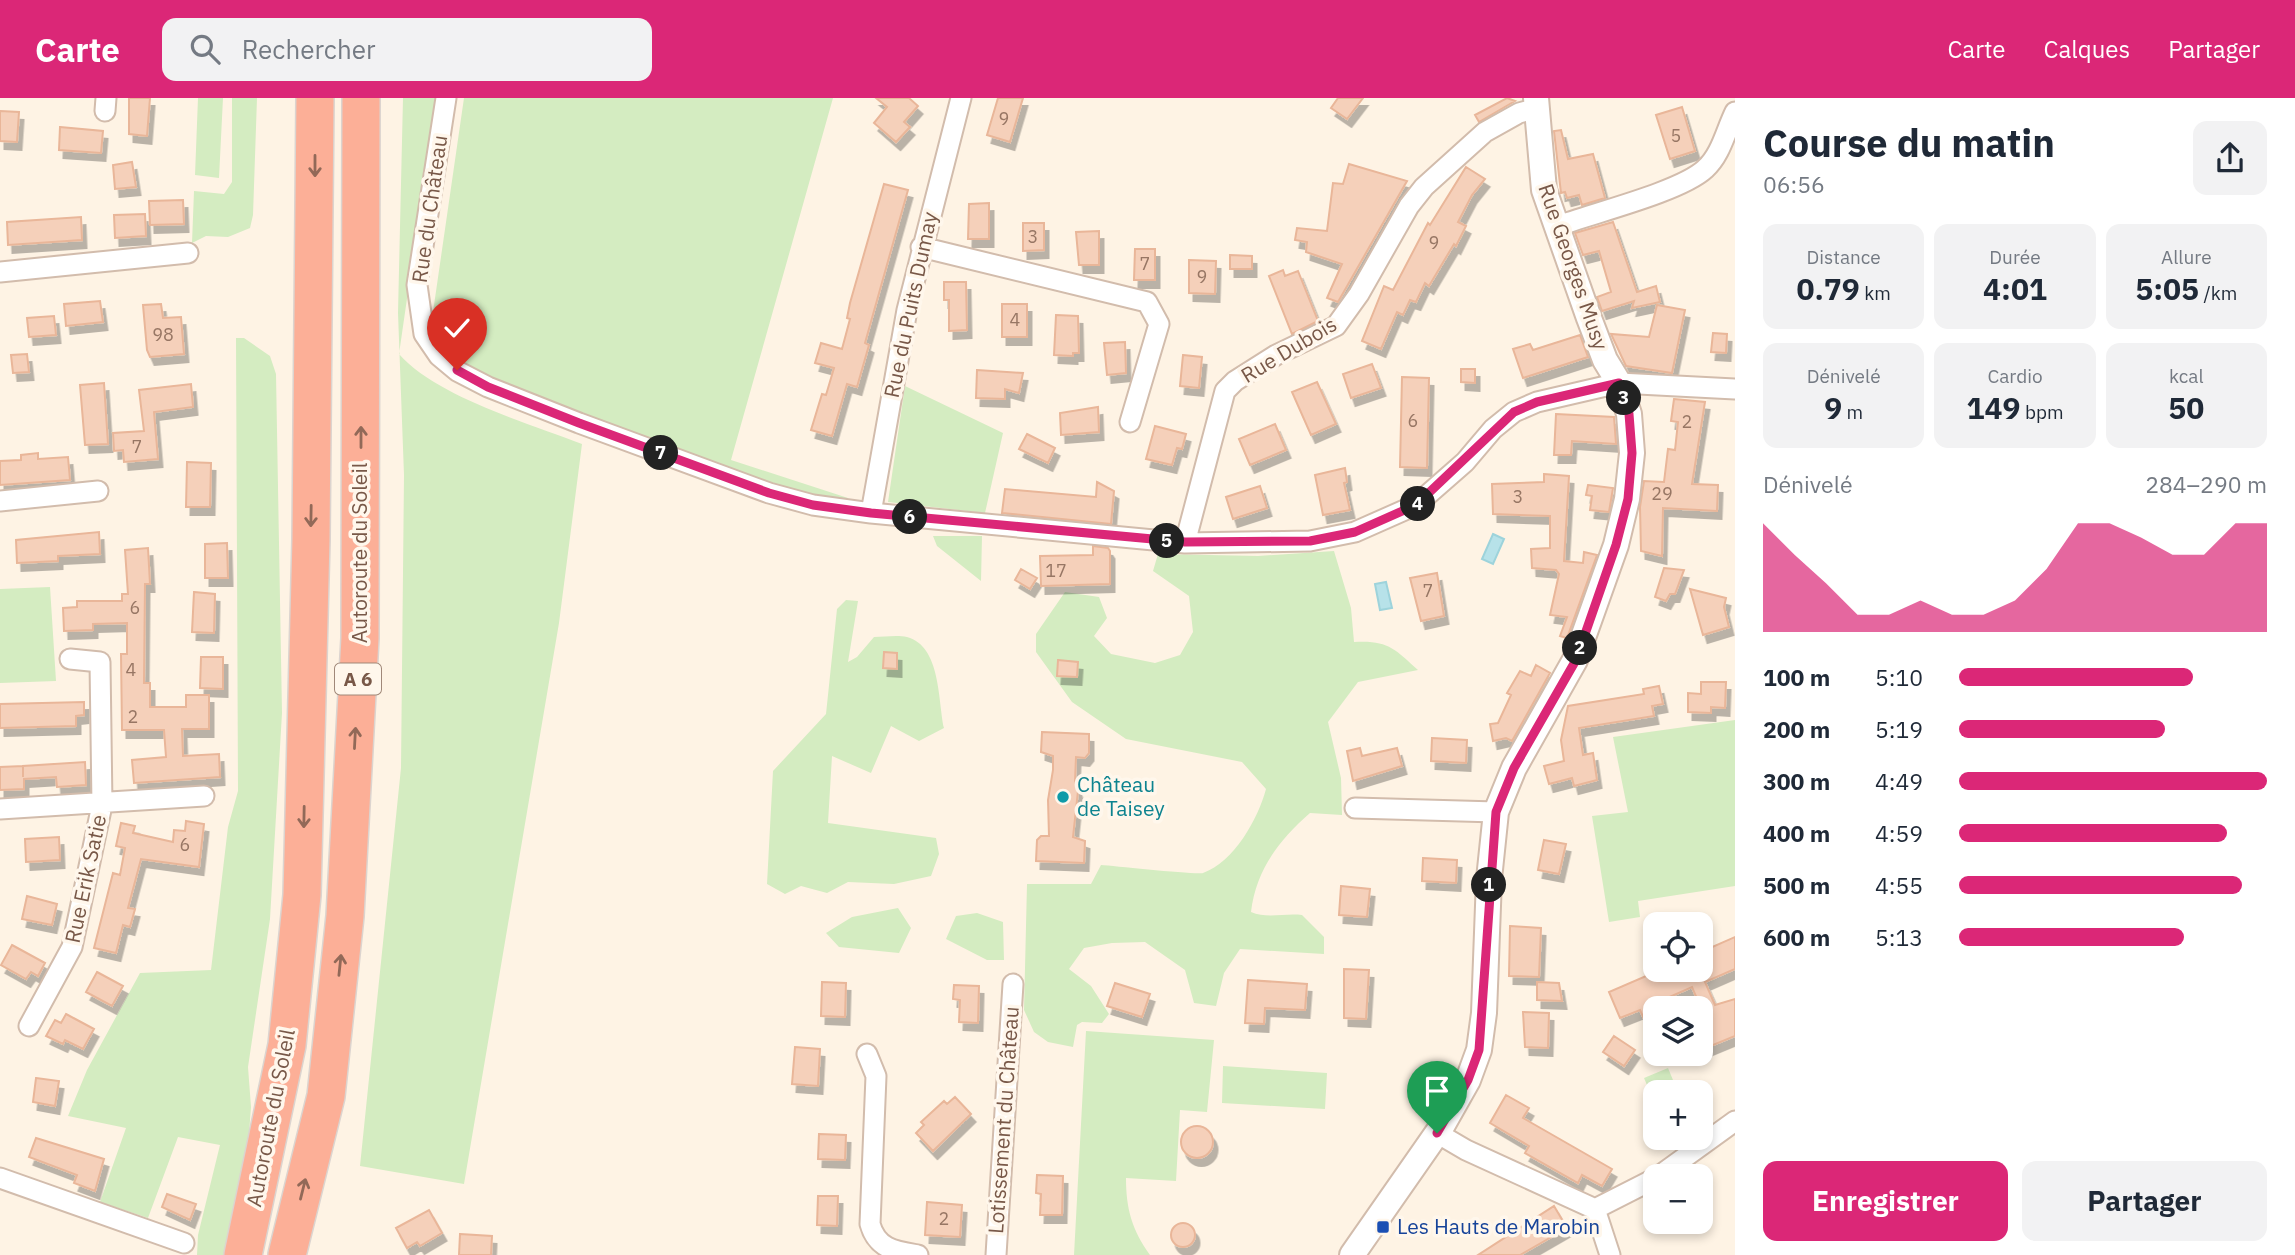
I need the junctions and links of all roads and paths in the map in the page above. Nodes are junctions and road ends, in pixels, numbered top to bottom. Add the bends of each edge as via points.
1 (315, 98) edge
2 (361, 98) edge
3 (446, 98) edge
4 (961, 98) edge
5 (1537, 103) edge
6 (1735, 112) edge
7 (1558, 226) junction
8 (921, 247) junction
9 (188, 253) dead end
10 (0, 272) edge
11 (1619, 383) junction
12 (1735, 389) edge
13 (1130, 422) dead end
14 (98, 491) dead end
15 (0, 501) edge
16 (871, 513) junction
17 (1185, 542) junction
18 (69, 659) dead end
19 (204, 796) dead end
20 (102, 805) junction
21 (1356, 808) dead end
22 (0, 810) edge
23 (1496, 812) junction
24 (1013, 984) dead end
25 (29, 1026) dead end
26 (867, 1054) dead end
27 (1735, 1121) edge
28 (1437, 1133) junction
29 (1675, 1164) edge
30 (0, 1178) edge
31 (1643, 1184) edge
32 (1595, 1209) junction
33 (184, 1243) dead end
34 (243, 1255) edge
35 (287, 1255) edge
36 (918, 1255) edge
37 (996, 1255) edge
38 (1352, 1255) edge
39 (1609, 1255) edge

1 -> 34 highway, Autoroute du Soleil / A 6 via 302,895 288,1045
35 -> 2 highway, Autoroute du Soleil / A 6 via 326,1096 345,916 360,638
3 - 16 street, Rue du Château via 418,285 424,334 439,356 488,387 769,493
4 - 8 street, Rue du Puits Dumay
5 - 7 street, Rue Georges Musy via 1544,190
5 - 17 street, Rue Dubois via 1485,132 1424,187 1336,326 1276,355 1225,391
6 - 7 street via 1715,156 1685,182
7 - 11 street, Rue Georges Musy via 1605,360
8 - 13 street via 1147,302 1159,324
8 - 16 street, Rue du Puits Dumay
9 - 10 street
11 - 12 street, Rue du Château
11 - 17 street, Rue du Château via 1537,402 1514,412 1416,505 1365,528 1310,541
11 - 23 street, Rue Georges Musy via 1629,414 1632,453 1628,499 1616,545 1576,660 1514,768
14 - 15 street
16 - 17 street, Rue du Château
18 - 20 street, Rue Erik Satie via 100,662
19 - 20 street
20 - 22 street
20 - 25 street, Rue Erik Satie via 72,947
21 - 23 street
23 - 28 street, Rue Georges Musy via 1479,1050 1468,1080
24 - 37 street, Lotissement du Château
26 - 36 street via 876,1076 870,1224 880,1244
27 - 29 street
28 - 32 street
28 - 38 street, Rue Georges Musy
30 - 33 street
31 - 32 street
32 - 39 street

